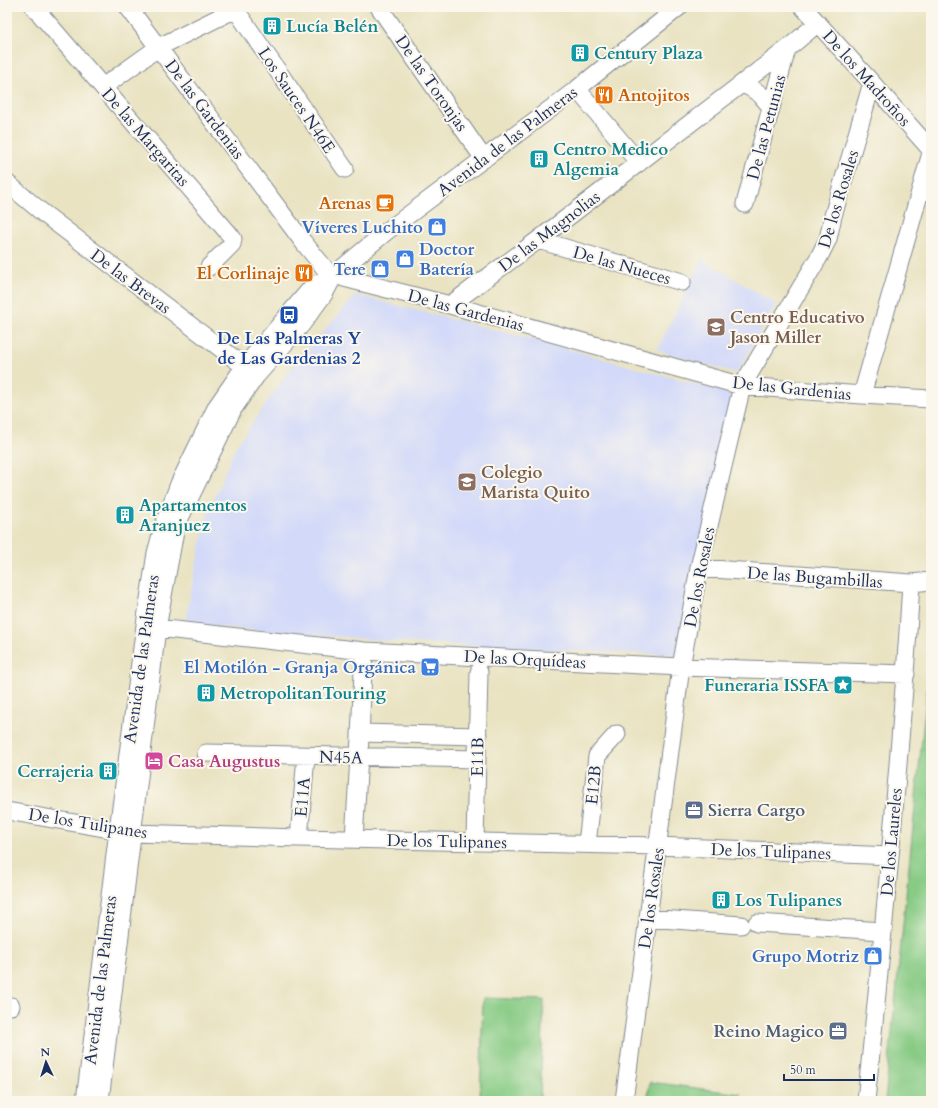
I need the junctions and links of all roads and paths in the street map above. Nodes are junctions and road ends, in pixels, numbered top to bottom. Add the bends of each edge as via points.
1 (34, 7) edge
2 (128, 7) edge
3 (379, 7) edge
4 (679, 7) edge
5 (803, 7) edge
6 (238, 8) edge
7 (818, 23) junction
8 (159, 47) junction
9 (787, 50) junction
10 (743, 83) junction
11 (872, 83) junction
12 (104, 87) junction
13 (577, 89) junction
14 (771, 107) junction
15 (927, 140) edge
16 (931, 153) edge
17 (484, 159) junction
18 (639, 162) junction
19 (345, 169) dead end
20 (7, 183) edge
21 (745, 204) dead end
22 (538, 240) junction
23 (209, 267) dead end
24 (335, 274) junction
25 (682, 282) dead end
26 (450, 306) junction
27 (250, 371) junction
28 (742, 386) junction
29 (862, 395) junction
30 (931, 399) edge
31 (699, 568) junction
32 (931, 580) edge
33 (911, 584) junction
34 (151, 626) junction
35 (364, 651) junction
36 (681, 667) junction
37 (479, 672) dead end
38 (906, 674) junction
39 (360, 734) junction
40 (617, 734) dead end
41 (478, 736) junction
42 (206, 753) dead end
43 (306, 756) junction
44 (360, 757) junction
45 (477, 759) junction
46 (7, 811) edge
47 (125, 832) junction
48 (299, 838) junction
49 (354, 839) junction
50 (475, 842) junction
51 (587, 844) junction
52 (658, 846) junction
53 (890, 856) junction
54 (648, 918) junction
55 (883, 931) junction
56 (85, 1101) edge
57 (100, 1101) edge
58 (624, 1101) edge
59 (866, 1101) edge

1 - 12 street, De las Margaritas
2 - 8 street, De las Gardenias
3 - 17 street, De las Toronjas
4 - 13 street, Avenida de las Palmeras
5 - 7 street, De los Madroños
6 - 8 street
6 - 19 street, Los Sauces N46E
7 - 9 street, De las Magnolias
7 - 11 street, De los Madroños
8 - 12 street
8 - 24 street, De las Gardenias via 304,243 327,271
9 - 10 street, De las Magnolias
9 - 14 street, De las Petunias
10 - 14 street via 760,94
10 - 18 street, De las Magnolias
11 - 15 street, De los Madroños
11 - 28 street, De los Rosales via 828,239
12 - 23 street, De las Margaritas via 233,239 232,244
13 - 17 street, Avenida de las Palmeras
13 - 18 street
14 - 21 street, De las Petunias
16 - 29 street
17 - 24 street, Avenida de las Palmeras via 387,231
18 - 22 street, De las Magnolias
20 - 27 street, De las Brevas
22 - 25 street, De las Nueces
22 - 26 street, De las Magnolias
24 - 26 street, De las Gardenias
24 - 27 street, Avenida de las Palmeras via 302,324
26 - 28 street, De las Gardenias
27 - 34 street, Avenida de las Palmeras via 176,526
28 - 29 street, De las Gardenias
28 - 31 street, De los Rosales
29 - 30 street, De las Gardenias
31 - 33 street, De las Bugambillas
31 - 36 street, De los Rosales
32 - 33 street, De las Bugambillas
33 - 38 street, De los Laureles
34 - 35 street, De las Orquídeas
34 - 47 street, Avenida de las Palmeras
35 - 36 street, De las Orquídeas
35 - 39 street
36 - 38 street, De las Orquídeas
36 - 52 street, De los Rosales
37 - 41 street, E11B
38 - 53 street, De los Laureles
39 - 41 street
39 - 44 street
40 - 51 street, E12B via 597,756
41 - 45 street, E11B
42 - 43 street, N45A
43 - 44 street, N45A
43 - 48 street, E11A
44 - 45 street, N45A
44 - 49 street
45 - 50 street, E11B
46 - 47 street, De los Tulipanes
47 - 48 street, De los Tulipanes
47 - 56 street, Avenida de las Palmeras
47 - 57 street, Avenida de las Palmeras
48 - 49 street, De los Tulipanes
49 - 50 street, De los Tulipanes
50 - 51 street, De los Tulipanes
51 - 52 street, De los Tulipanes
52 - 53 street, De los Tulipanes
52 - 54 street, De los Rosales
53 - 55 street, De los Laureles
54 - 55 street
54 - 58 street, De los Rosales
55 - 59 street, De los Laureles

